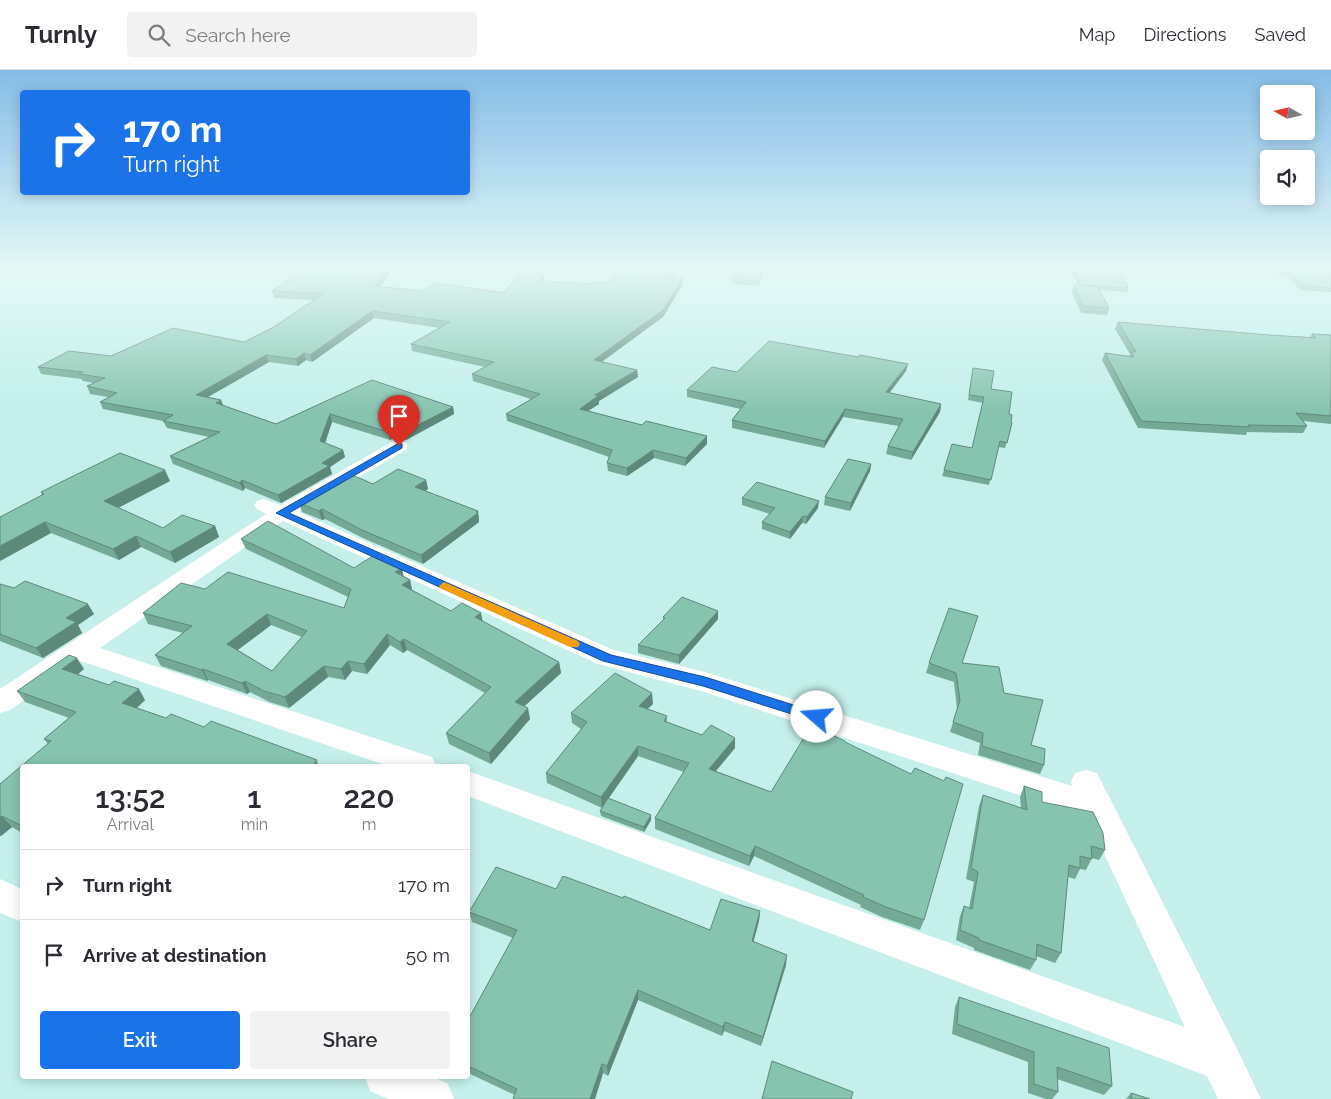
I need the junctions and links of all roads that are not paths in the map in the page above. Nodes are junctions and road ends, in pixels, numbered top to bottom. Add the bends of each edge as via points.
1 (399, 446) dead end
2 (273, 509) junction
3 (77, 650) junction
4 (0, 703) edge
5 (415, 764) edge
6 (470, 784) edge
7 (0, 895) edge
8 (20, 905) edge
9 (1222, 1061) junction
10 (391, 1079) edge
11 (433, 1099) edge
12 (1240, 1099) edge

1 - 2 street
2 - 3 street
2 - 9 street via 607,658 705,682 1092,794
3 - 4 street
3 - 5 street
6 - 9 street
7 - 8 street
9 - 12 street
10 - 11 street

